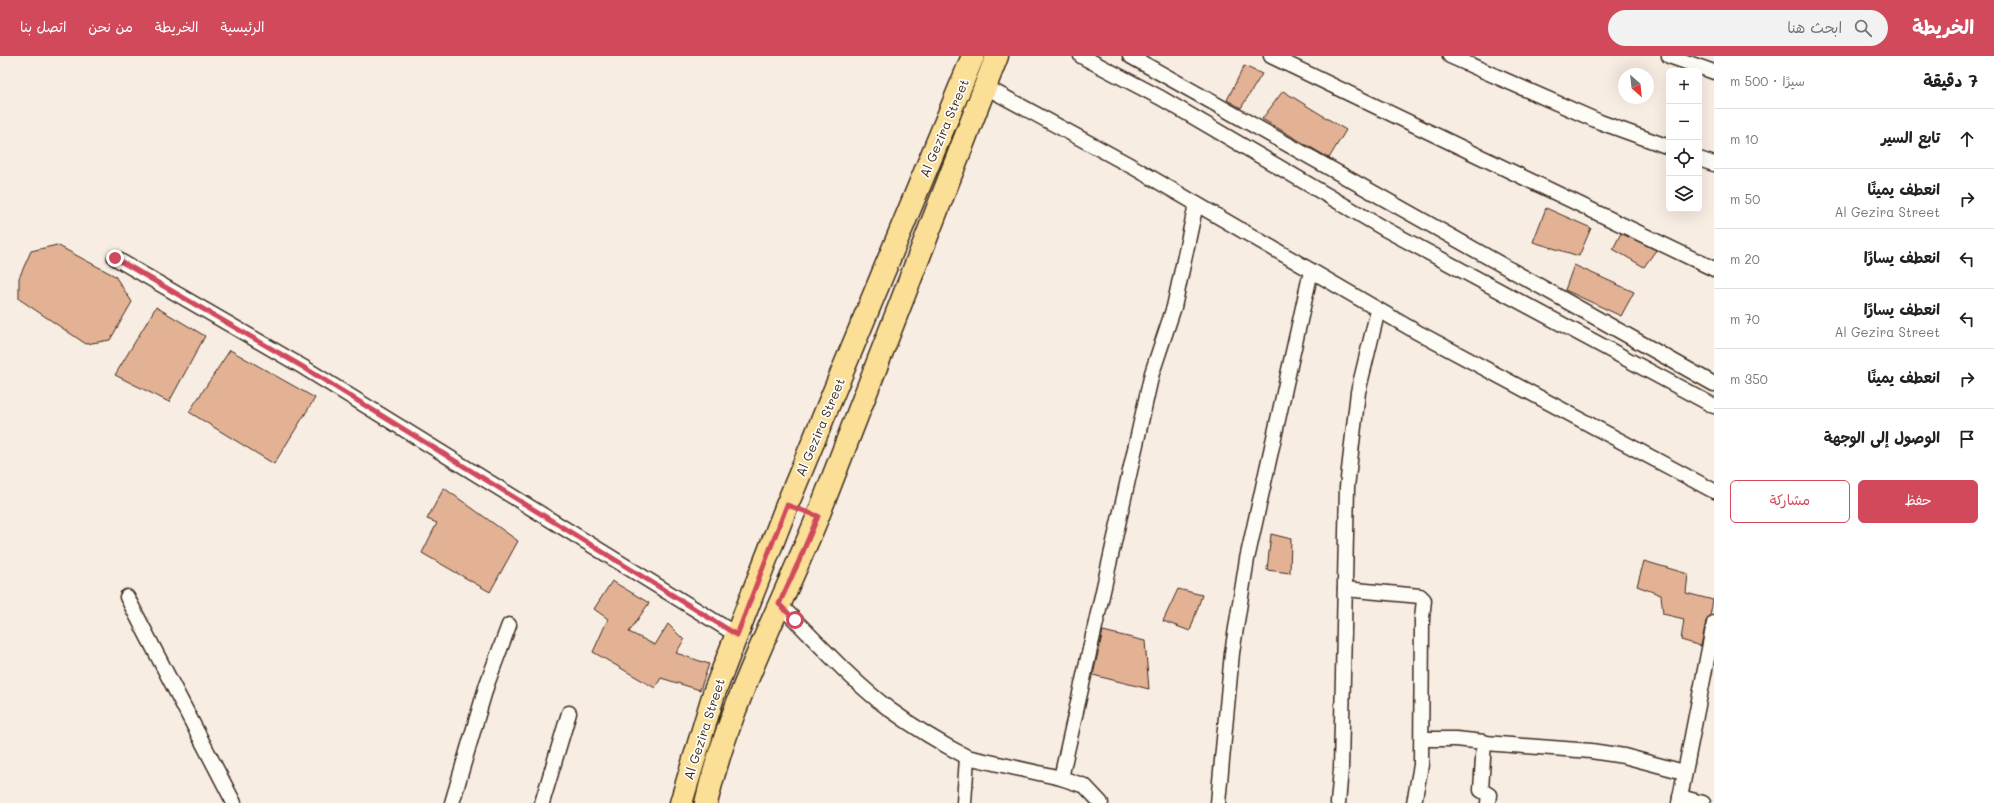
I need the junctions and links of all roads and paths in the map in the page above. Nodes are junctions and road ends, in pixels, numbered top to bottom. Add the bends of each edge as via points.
1 (996, 56) edge
2 (1080, 56) edge
3 (1130, 56) edge
4 (1271, 56) edge
5 (1450, 56) edge
6 (1669, 56) edge
7 (1714, 72) edge
8 (979, 77) edge
9 (1666, 147) edge
10 (1702, 160) edge
11 (1714, 164) edge
12 (1196, 204) junction
13 (115, 258) dead end
14 (1714, 269) edge
15 (1311, 271) junction
16 (1378, 310) junction
17 (1714, 384) edge
18 (1714, 406) edge
19 (1714, 491) edge
20 (787, 505) junction
21 (818, 516) junction
22 (1345, 589) junction
23 (127, 597) dead end
24 (779, 604) junction
25 (1714, 623) edge
26 (509, 625) dead end
27 (737, 635) junction
28 (569, 713) dead end
29 (1422, 739) junction
30 (1485, 743) junction
31 (967, 757) junction
32 (1684, 772) junction
33 (1061, 778) junction
34 (1679, 800) edge
35 (234, 803) edge
36 (452, 803) edge
37 (542, 803) edge
38 (680, 803) edge
39 (706, 803) edge
40 (964, 803) edge
41 (1101, 803) edge
42 (1218, 803) edge
43 (1338, 803) edge
44 (1414, 803) edge
45 (1488, 803) edge
46 (1702, 803) edge

1 - 8 main road, Al Gezira Street
2 - 18 street via 1161,98 1382,228
3 - 17 street
4 - 14 street
5 - 9 street via 1600,122
6 - 7 street
8 - 12 street
8 - 20 main road, Al Gezira Street via 960,90
8 - 21 main road, Al Gezira Street
10 - 11 street
12 - 15 street
12 - 33 street via 1174,307 1152,373
13 - 27 street via 303,367
15 - 16 street
15 - 42 street via 1247,559 1232,653
16 - 19 street
16 - 22 street via 1358,392 1347,487
20 - 21 main road
20 - 27 main road, Al Gezira Street
21 - 24 main road, Al Gezira Street
22 - 29 street via 1423,597
22 - 43 street
23 - 35 street
24 - 31 street via 888,708
24 - 39 main road, Al Gezira Street via 738,700
25 - 32 street
26 - 36 street via 486,684
27 - 38 main road, Al Gezira Street via 714,693
28 - 37 street
29 - 30 street
29 - 44 street via 1421,765
30 - 32 street via 1591,751 1624,756
30 - 45 street via 1481,790 1489,795
31 - 33 street
31 - 40 street
32 - 34 street
33 - 41 street via 1085,786
34 - 46 street

